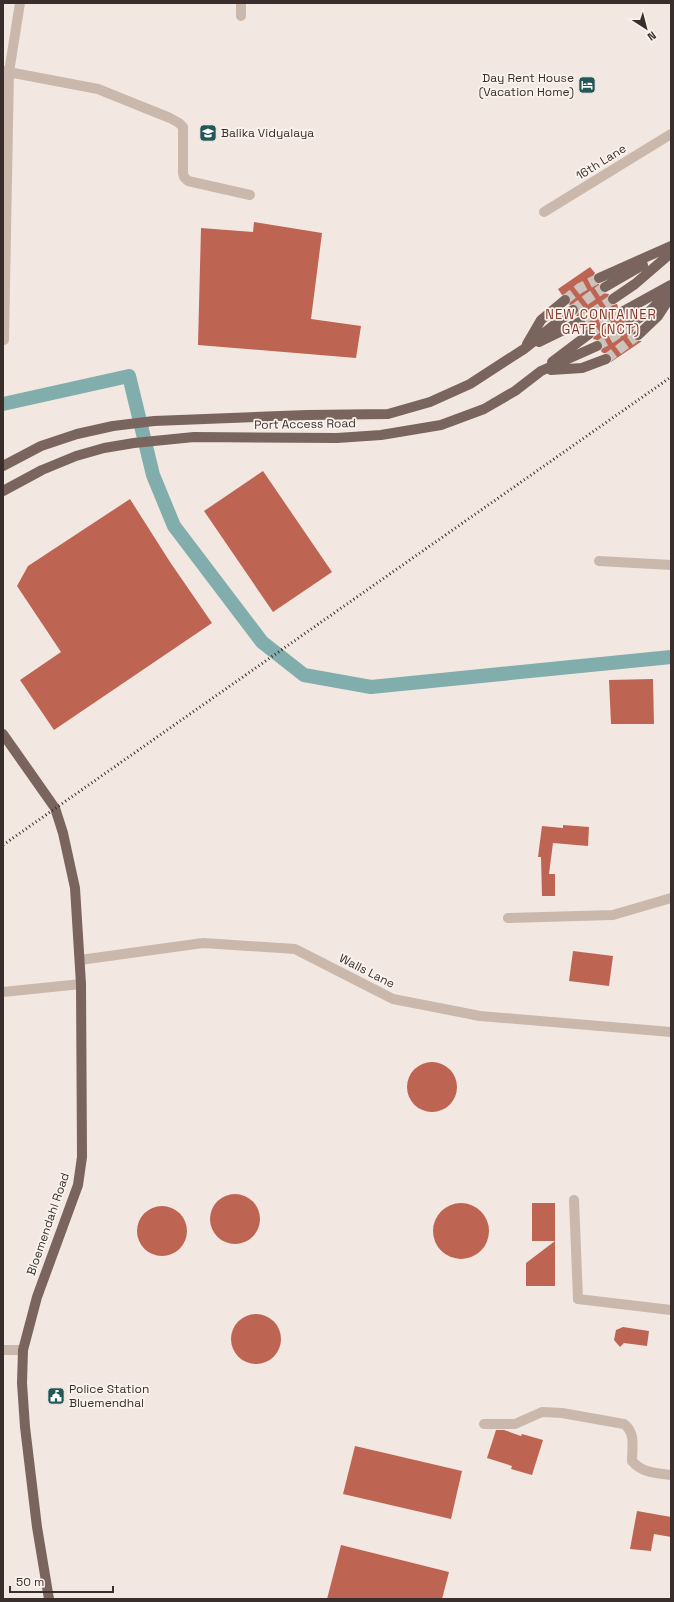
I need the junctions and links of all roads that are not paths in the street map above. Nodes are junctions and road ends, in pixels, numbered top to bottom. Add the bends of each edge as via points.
1 (20, 3) edge
2 (241, 3) edge
3 (241, 16) dead end
4 (6, 71) edge
5 (671, 134) edge
6 (250, 195) dead end
7 (544, 212) dead end
8 (671, 247) edge
9 (671, 253) edge
10 (599, 278) tunnel mouth
11 (671, 285) edge
12 (605, 287) tunnel mouth
13 (671, 289) edge
14 (671, 296) edge
15 (613, 299) tunnel mouth
16 (565, 300) tunnel mouth
17 (573, 310) tunnel mouth
18 (622, 312) tunnel mouth
19 (580, 322) tunnel mouth
20 (630, 324) tunnel mouth
21 (589, 334) tunnel mouth
22 (638, 335) tunnel mouth
23 (4, 340) dead end
24 (597, 346) tunnel mouth
25 (524, 349) junction
26 (606, 359) tunnel mouth
27 (541, 371) junction
28 (3, 466) edge
29 (3, 491) edge
30 (599, 561) dead end
31 (671, 565) edge
32 (3, 734) edge
33 (671, 898) edge
34 (508, 918) dead end
35 (80, 960) junction
36 (81, 984) junction
37 (3, 992) edge
38 (671, 1032) edge
39 (574, 1200) dead end
40 (671, 1310) edge
41 (3, 1350) edge
42 (23, 1350) junction
43 (484, 1424) dead end
44 (671, 1475) edge
45 (49, 1599) edge

1 - 4 street
2 - 3 street
4 - 6 street via 98,89 170,118 183,128 183,173 188,181
4 - 23 street
5 - 7 street, 16th Lane
8 - 10 main road
8 - 12 main road
9 - 15 main road
11 - 18 main road
13 - 20 main road via 651,310
14 - 22 main road via 658,316
16 - 25 main road via 541,320
17 - 25 main road, Port Access Road
19 - 25 main road
21 - 27 main road
24 - 27 main road, Port Access Road
25 - 28 main road, Port Access Road via 470,384 430,402 388,414 154,420 77,434 41,446
26 - 27 main road via 582,368
27 - 29 main road, Port Access Road via 515,391 484,409 441,425 381,435 336,438 194,437 134,443 76,456 42,470
30 - 31 street
32 - 35 main road, Bloemendahl Road via 55,808 75,888
33 - 34 street via 613,915
35 - 36 main road, Bloemendahl Road
35 - 38 street, Walls Lane via 203,943 295,949 393,999 480,1016
36 - 37 street
36 - 42 main road, Bloemendahl Road via 82,1157 78,1185 37,1297
39 - 40 street via 578,1299
41 - 42 street
42 - 45 main road, Bloemendahl Road via 25,1427
43 - 44 street via 515,1424 542,1412 624,1424 633,1436 632,1461 637,1467

